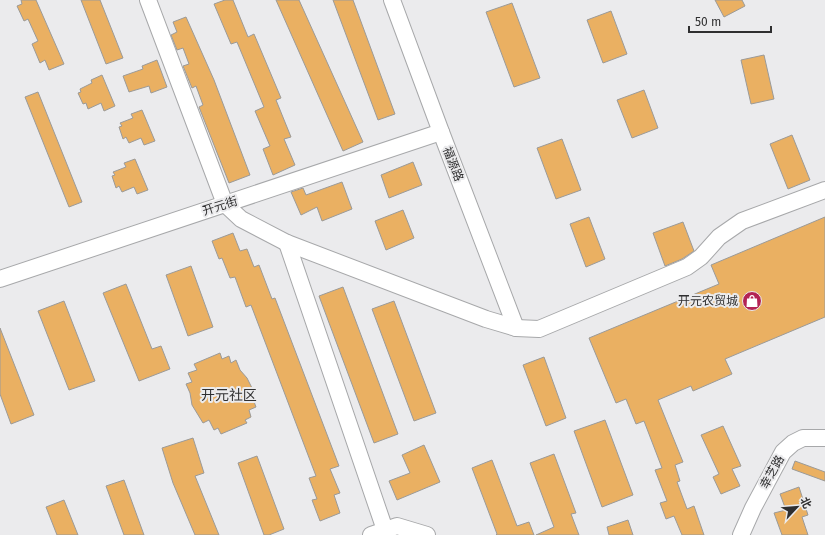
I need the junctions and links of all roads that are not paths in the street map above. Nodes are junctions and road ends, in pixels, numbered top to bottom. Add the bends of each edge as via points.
1 (148, 0) edge
2 (392, 0) edge
3 (441, 132) junction
4 (825, 190) edge
5 (225, 204) junction
6 (287, 243) junction
7 (0, 279) edge
8 (516, 328) junction
9 (825, 438) edge
10 (378, 532) edge
11 (427, 535) edge
12 (741, 535) edge

1 - 5 street
2 - 3 street, 福源路
3 - 5 street, 开元街
3 - 8 street, 福源路
4 - 8 street via 742,221 687,267 539,329
5 - 6 street via 241,219
5 - 7 street, 开元街
6 - 8 street via 486,319
6 - 10 street
9 - 12 street, 幸芝路 via 803,438 782,452
10 - 11 street via 397,526

